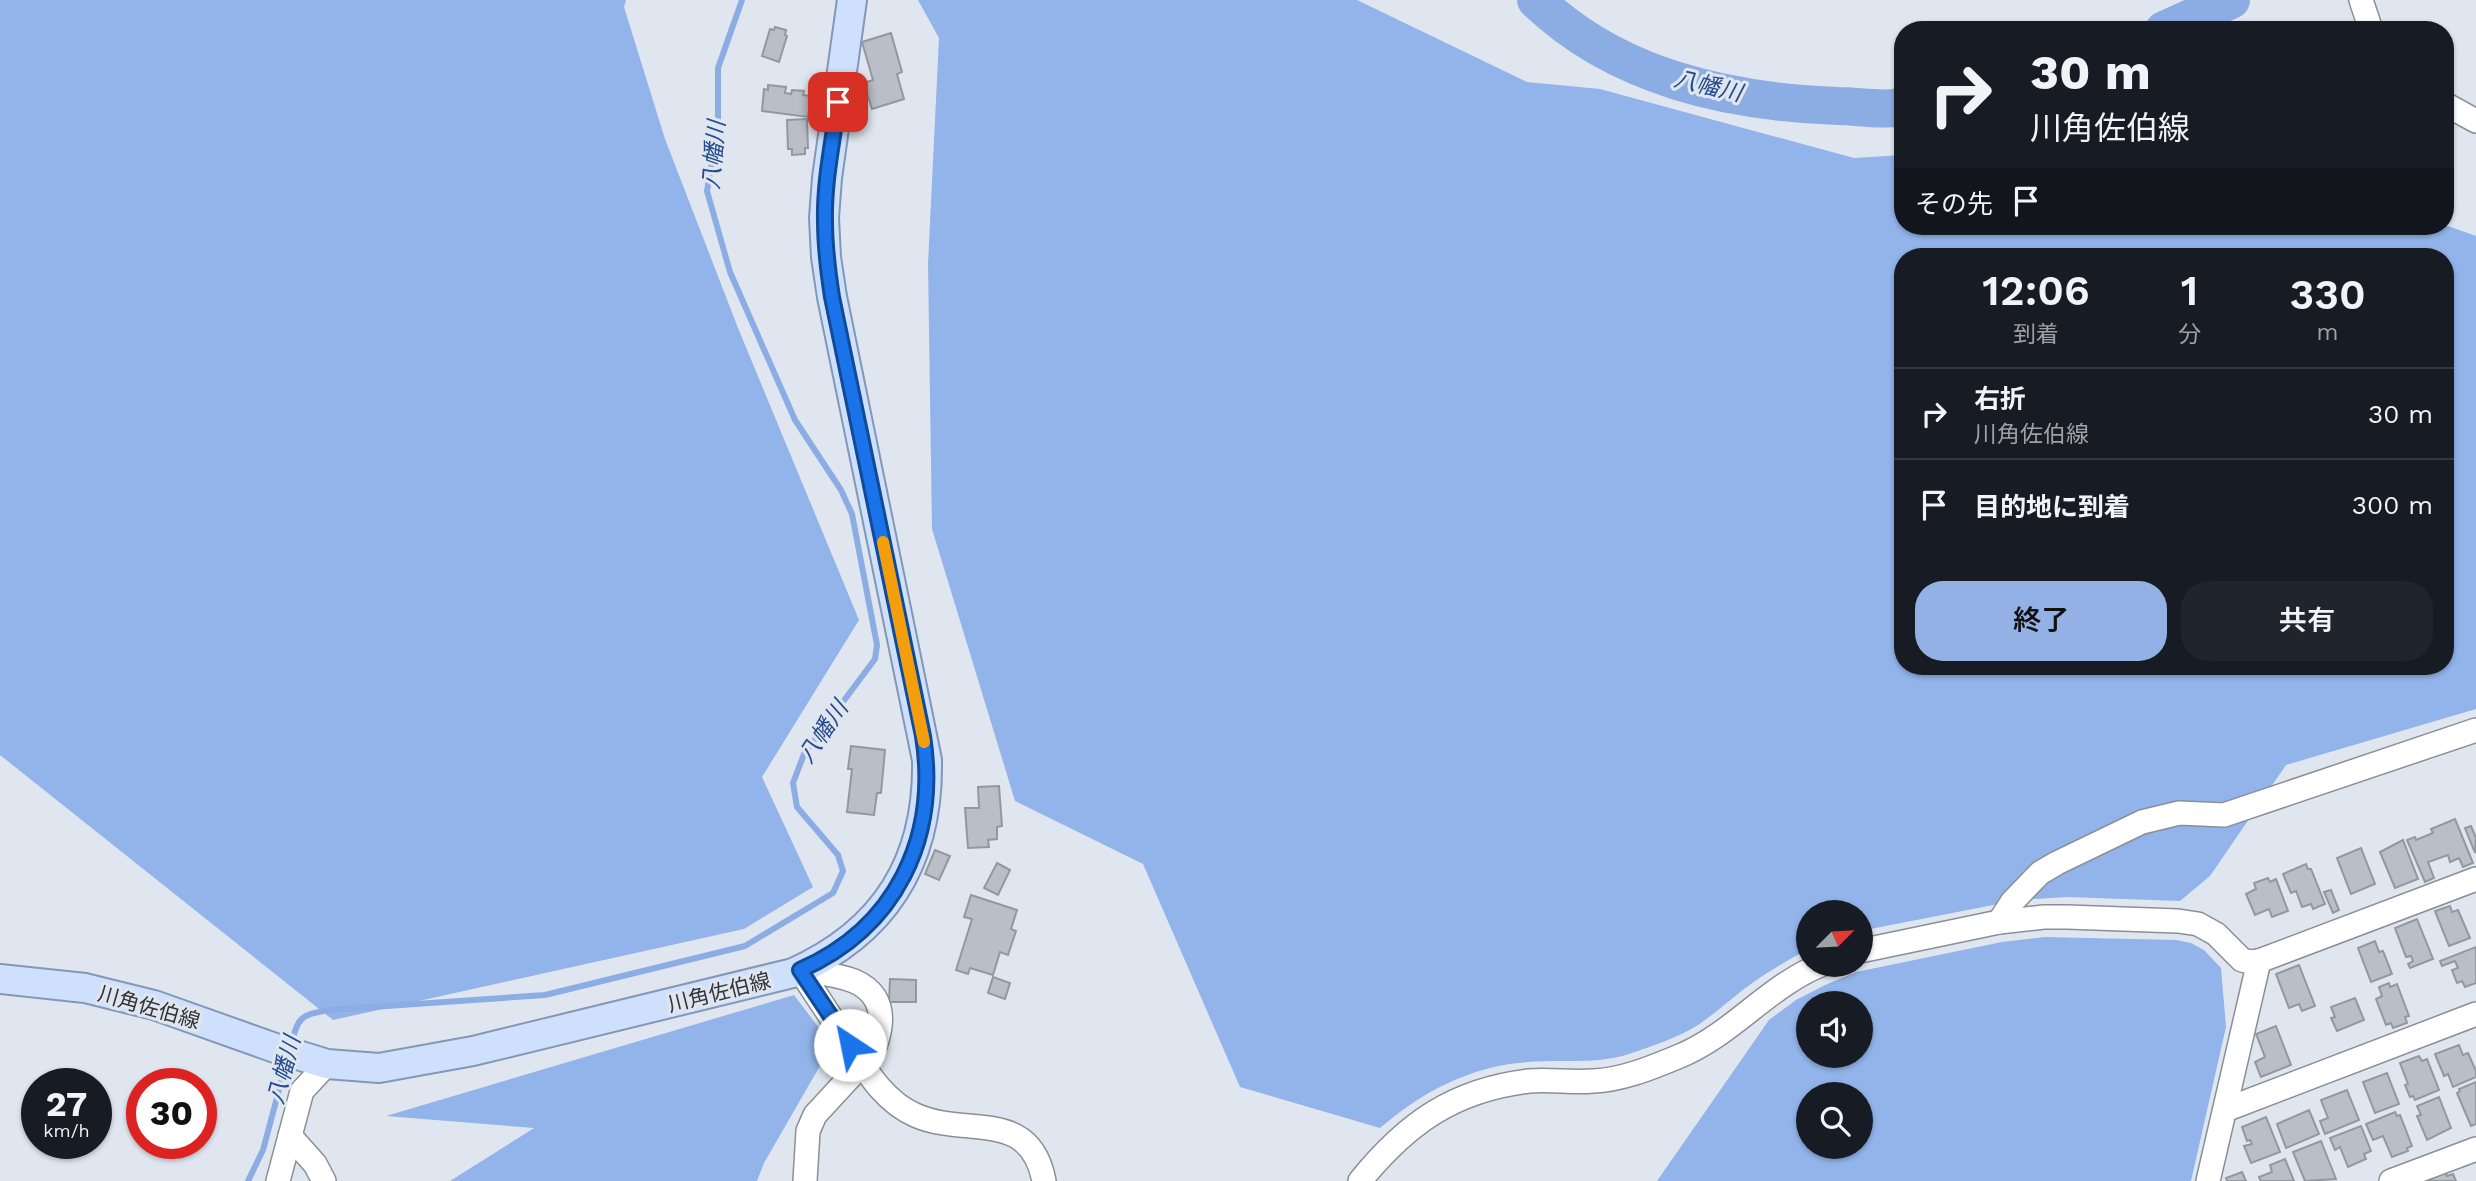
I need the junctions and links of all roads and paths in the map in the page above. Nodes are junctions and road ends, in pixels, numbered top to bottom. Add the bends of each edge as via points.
1 (852, 0) edge
2 (2361, 0) edge
3 (2368, 21) edge
4 (2454, 109) edge
5 (2476, 121) edge
6 (2476, 730) edge
7 (2476, 879) edge
8 (1999, 922) junction
9 (1873, 948) edge
10 (2259, 961) junction
11 (800, 970) junction
12 (1798, 977) edge
13 (0, 979) edge
14 (2476, 1014) edge
15 (317, 1061) junction
16 (864, 1065) junction
17 (2225, 1110) junction
18 (290, 1136) junction
19 (2476, 1149) edge
20 (278, 1181) edge
21 (324, 1181) edge
22 (805, 1181) edge
23 (1044, 1181) edge
24 (1360, 1181) edge
25 (2208, 1181) edge
26 (2391, 1181) edge

1 - 11 main road, 川角佐伯線 via 827,178 826,257 923,736 928,785 917,845 889,900 856,936
2 - 3 street
4 - 5 street
6 - 8 street via 2224,815 2160,816 2040,873
7 - 10 street
8 - 9 street
8 - 10 street via 2055,917 2198,924 2216,933 2242,960
10 - 17 street
11 - 15 main road, 川角佐伯線 via 473,1051 379,1068
11 - 16 street
11 - 16 street via 858,982 871,993 882,1026
12 - 24 street via 1693,1051 1645,1069 1596,1081 1531,1081 1457,1100 1413,1126
13 - 15 main road, 川角佐伯線 via 85,988 154,1005
14 - 17 street
15 - 18 street via 302,1091
16 - 22 street via 815,1115 808,1131
16 - 23 street via 884,1093 913,1114 948,1124 992,1128 1024,1140 1035,1153
17 - 25 street
18 - 20 street
18 - 21 street
19 - 26 street

